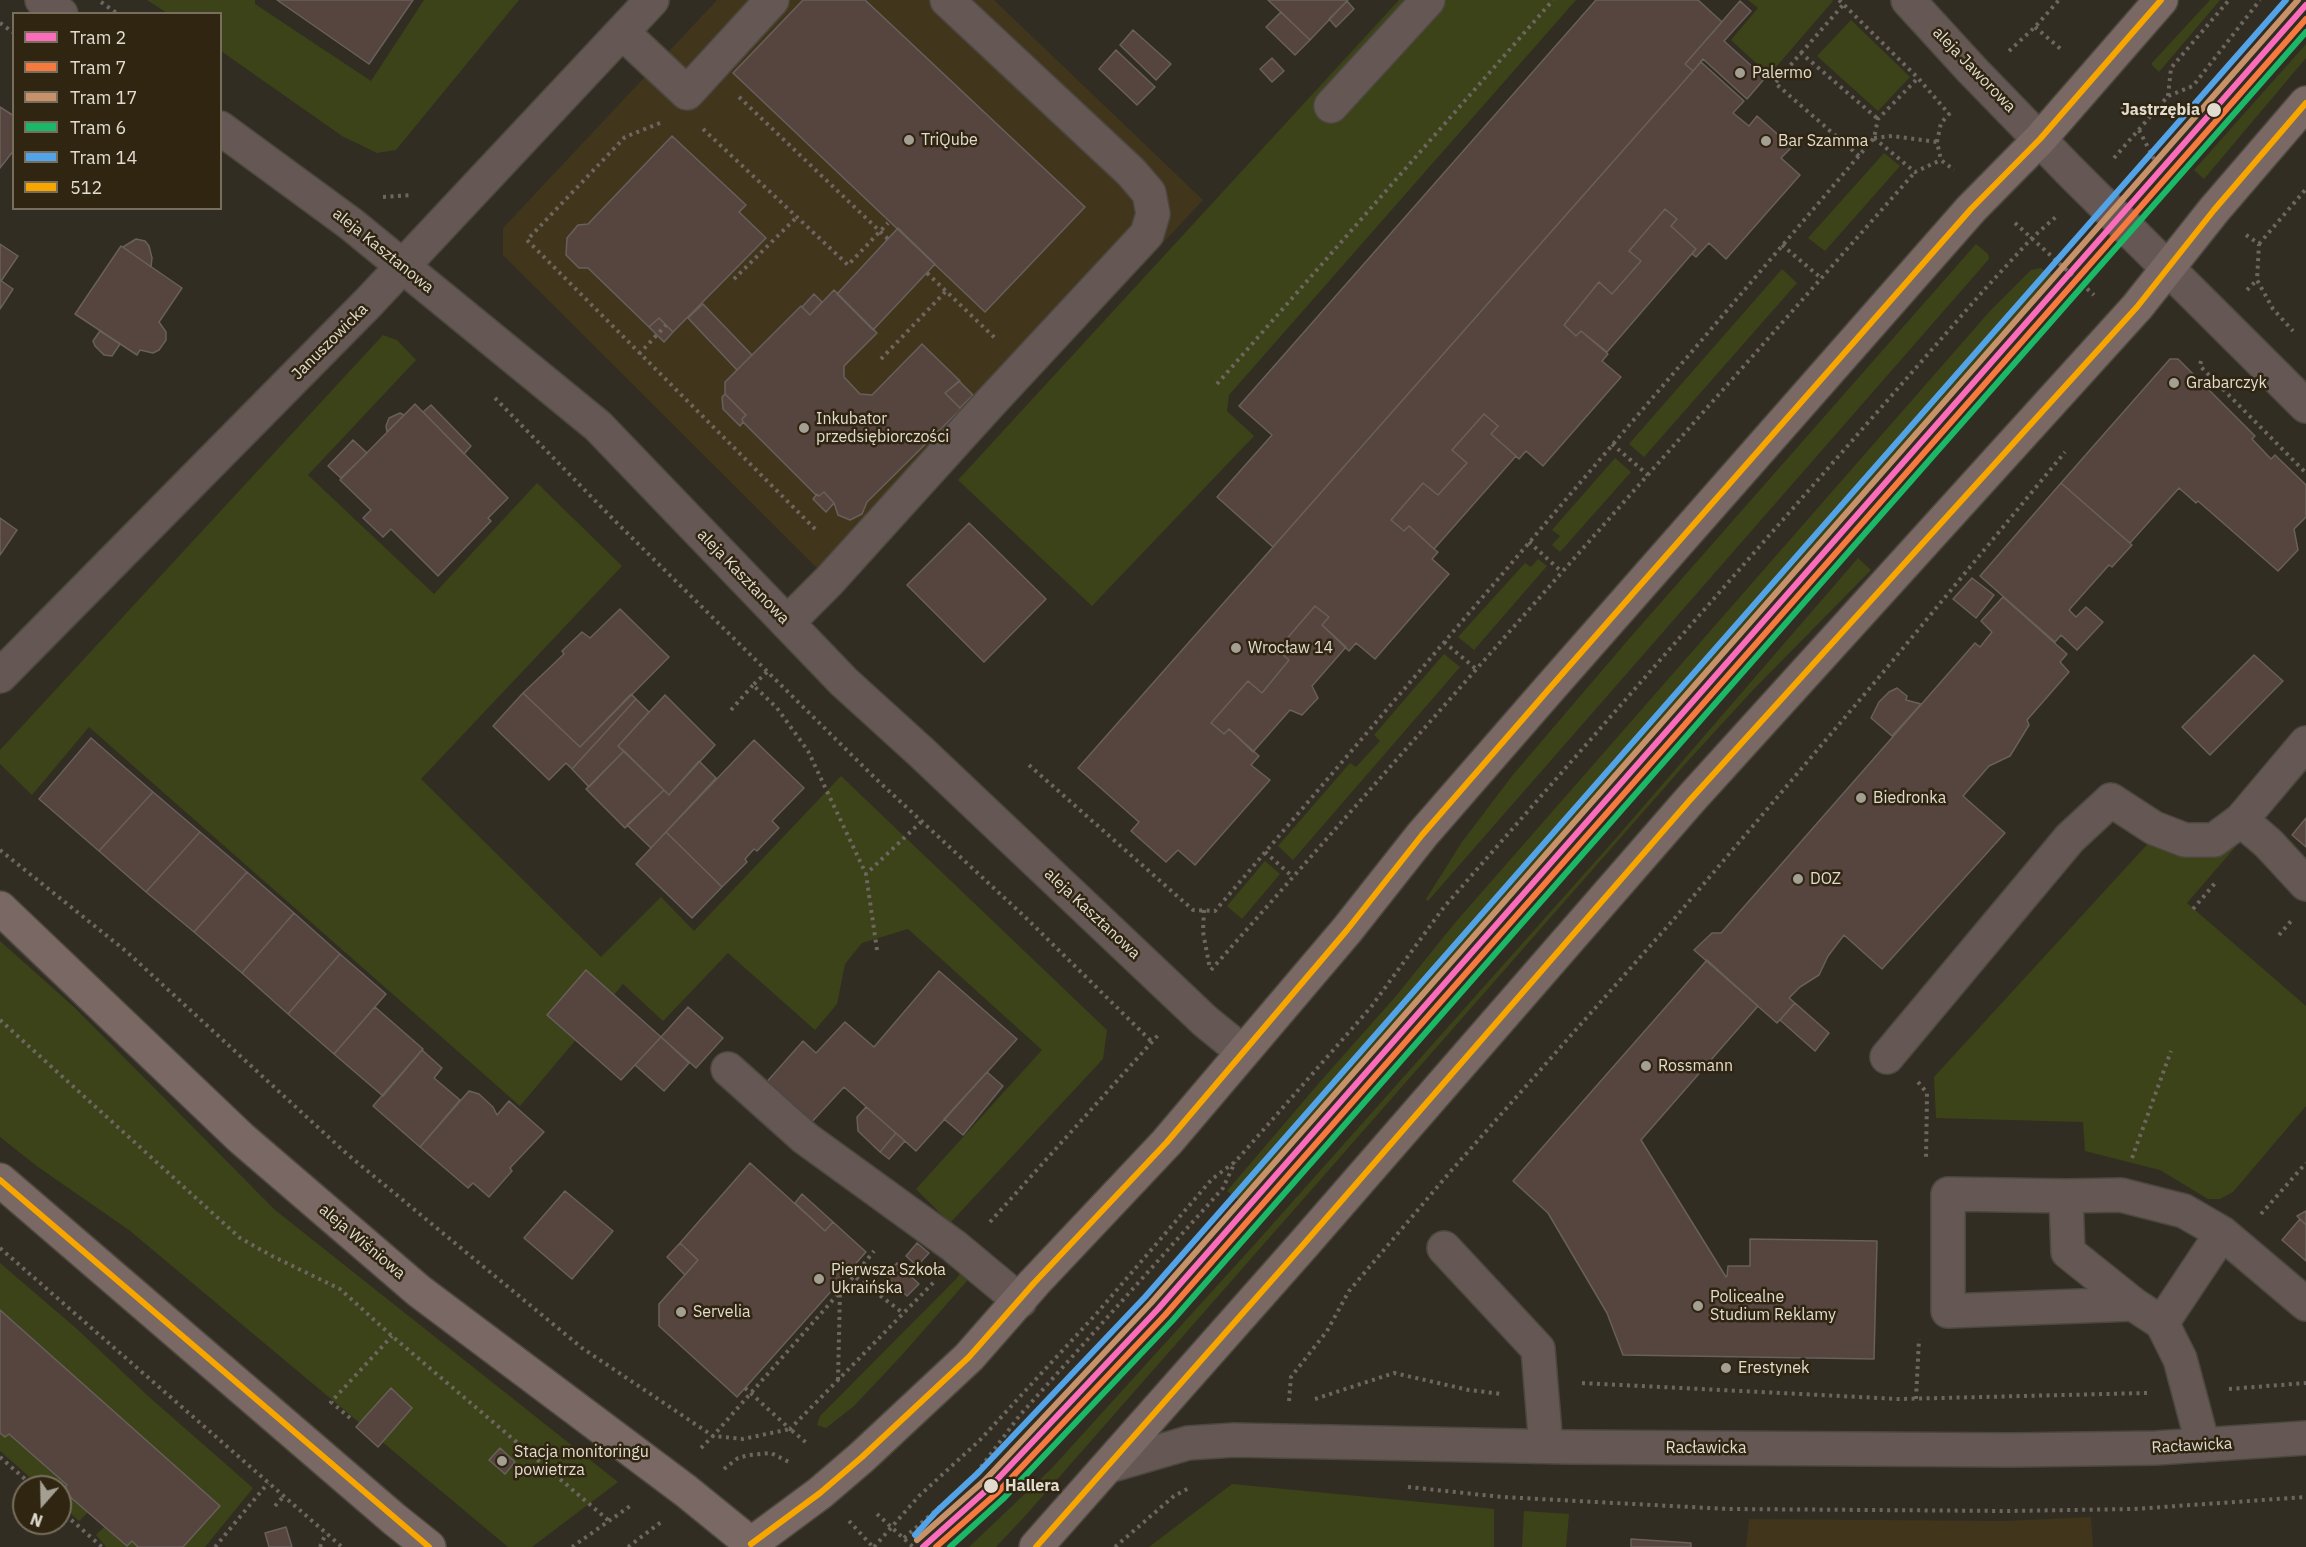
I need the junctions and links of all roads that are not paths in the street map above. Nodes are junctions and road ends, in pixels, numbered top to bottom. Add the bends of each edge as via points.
1 (42, 0) edge
2 (652, 0) edge
3 (772, 0) edge
4 (947, 0) edge
5 (1428, 0) edge
6 (1908, 0) edge
7 (2161, 0) edge
8 (58, 12) edge
9 (622, 32) junction
10 (2306, 103) edge
11 (1331, 106) dead end
12 (222, 129) edge
13 (2040, 139) junction
14 (402, 266) junction
15 (2167, 267) junction
16 (2306, 405) edge
17 (787, 623) junction
18 (0, 676) edge
19 (2306, 743) edge
20 (2241, 820) junction
21 (2306, 884) edge
22 (0, 908) edge
23 (1243, 1052) junction
24 (1887, 1057) dead end
25 (728, 1069) dead end
26 (0, 1180) edge
27 (2066, 1196) junction
28 (2229, 1239) junction
29 (1444, 1248) dead end
30 (1020, 1301) junction
31 (2133, 1304) junction
32 (2306, 1304) edge
33 (2162, 1323) junction
34 (2306, 1438) edge
35 (2203, 1445) junction
36 (1546, 1446) junction
37 (1109, 1466) junction
38 (1059, 1533) edge
39 (751, 1546) edge
40 (429, 1547) edge
41 (1036, 1547) edge

1 - 8 street
2 - 9 street, Januszowicka
3 - 9 street via 687,93
4 - 17 street via 1131,172 1149,193 1153,213 1148,234
5 - 11 street
6 - 13 street, aleja Jaworowa
7 - 13 main road
9 - 14 street, Januszowicka
10 - 15 main road
12 - 14 street, aleja Kasztanowa
13 - 15 street
13 - 23 main road via 1971,209 1549,688
14 - 17 street, aleja Kasztanowa via 598,426
14 - 18 street, Januszowicka
15 - 16 street
15 - 37 main road via 2137,307 1690,800
17 - 23 street, aleja Kasztanowa via 844,682
19 - 20 street
20 - 21 street
20 - 24 street via 2214,840 2185,840 2154,828 2111,800 2070,838
22 - 39 main road, aleja Wiśniowa via 241,1138 419,1291 687,1491
23 - 30 main road via 1167,1142
25 - 30 street via 805,1138 962,1253
26 - 40 main road
27 - 28 street via 2121,1195 2184,1211
27 - 31 street via 2068,1252
27 - 31 street via 1948,1194 1948,1311
28 - 32 street
28 - 33 street
29 - 36 street via 1538,1349
30 - 39 main road via 969,1358 894,1429
31 - 33 street
33 - 35 street via 2180,1359
34 - 35 street, Racławicka
35 - 36 street, Racławicka via 2014,1450
36 - 37 street, Racławicka via 1197,1441
37 - 38 main road
38 - 41 main road

